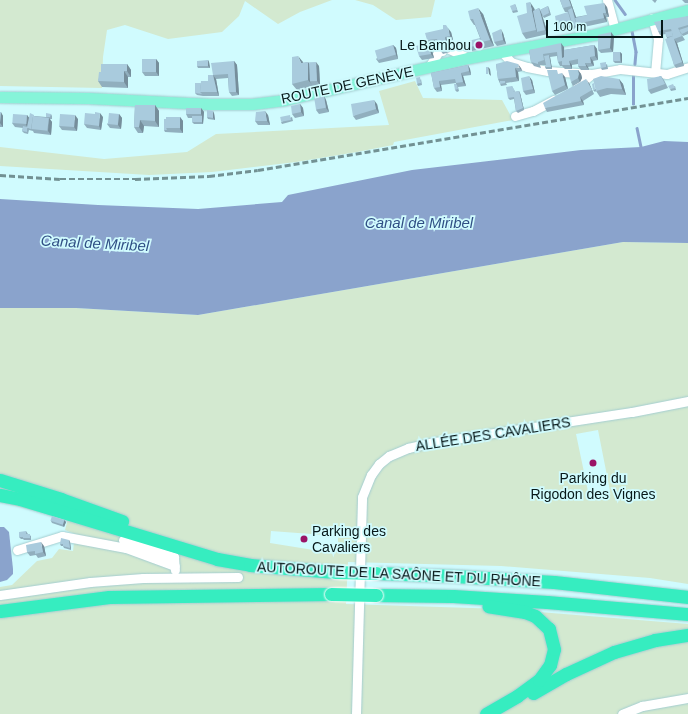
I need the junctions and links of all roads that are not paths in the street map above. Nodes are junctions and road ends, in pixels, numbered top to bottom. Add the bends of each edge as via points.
1 (607, 0) edge
2 (688, 10) edge
3 (652, 18) junction
4 (615, 29) junction
5 (503, 53) junction
6 (468, 58) junction
7 (428, 67) junction
8 (688, 67) edge
9 (656, 72) junction
10 (592, 74) junction
11 (0, 97) edge
12 (515, 116) dead end
13 (688, 401) edge
14 (0, 480) edge
15 (0, 495) edge
16 (123, 540) dead end
17 (17, 550) dead end
18 (175, 566) junction
19 (277, 568) junction
20 (176, 577) junction
21 (238, 577) dead end
22 (0, 594) edge
23 (453, 596) junction
24 (688, 597) edge
25 (45, 604) junction
26 (0, 610) edge
27 (688, 614) edge
28 (0, 616) edge
29 (688, 635) edge
30 (688, 698) edge
31 (357, 711) edge
32 (486, 714) edge
33 (496, 714) edge
34 (622, 714) edge

1 - 4 street
2 - 3 main road, ROUTE DE GENÈVE
3 - 4 main road, ROUTE DE GENÈVE
3 - 9 street via 658,40
4 - 5 main road, ROUTE DE GENÈVE
5 - 6 main road, ROUTE DE GENÈVE
5 - 10 street via 511,62 527,67
6 - 7 main road, ROUTE DE GENÈVE
6 - 7 street via 446,50 439,51
7 - 11 main road, ROUTE DE GENÈVE via 284,100 252,104
8 - 9 street via 667,74
9 - 10 street via 620,69
10 - 12 street via 546,105
13 - 31 street, ALLÉE DES CAVALIERS via 435,442 408,448 389,456 379,464 371,475 362,497
14 - 19 highway via 211,551
15 - 19 highway, AUTOROUTE DE LA SAÔNE ET DU RHÔNE via 217,559
16 - 18 street via 174,557
17 - 18 street via 62,536 126,548
18 - 20 street
19 - 24 highway, AUTOROUTE DE LA SAÔNE ET DU RHÔNE, bridge via 554,582
20 - 21 street
20 - 22 street via 90,582
23 - 25 highway, AUTOROUTE DE LA SAÔNE ET DU RHÔNE, bridge via 331,594 110,597
23 - 27 highway, AUTOROUTE DE LA SAÔNE ET DU RHÔNE
23 - 32 highway via 469,605 525,612 544,623 552,637 553,657 546,672 517,696
25 - 26 highway, AUTOROUTE DE LA SAÔNE ET DU RHÔNE
25 - 28 highway
29 - 33 highway via 655,640 614,652 566,674
30 - 34 street via 642,706

